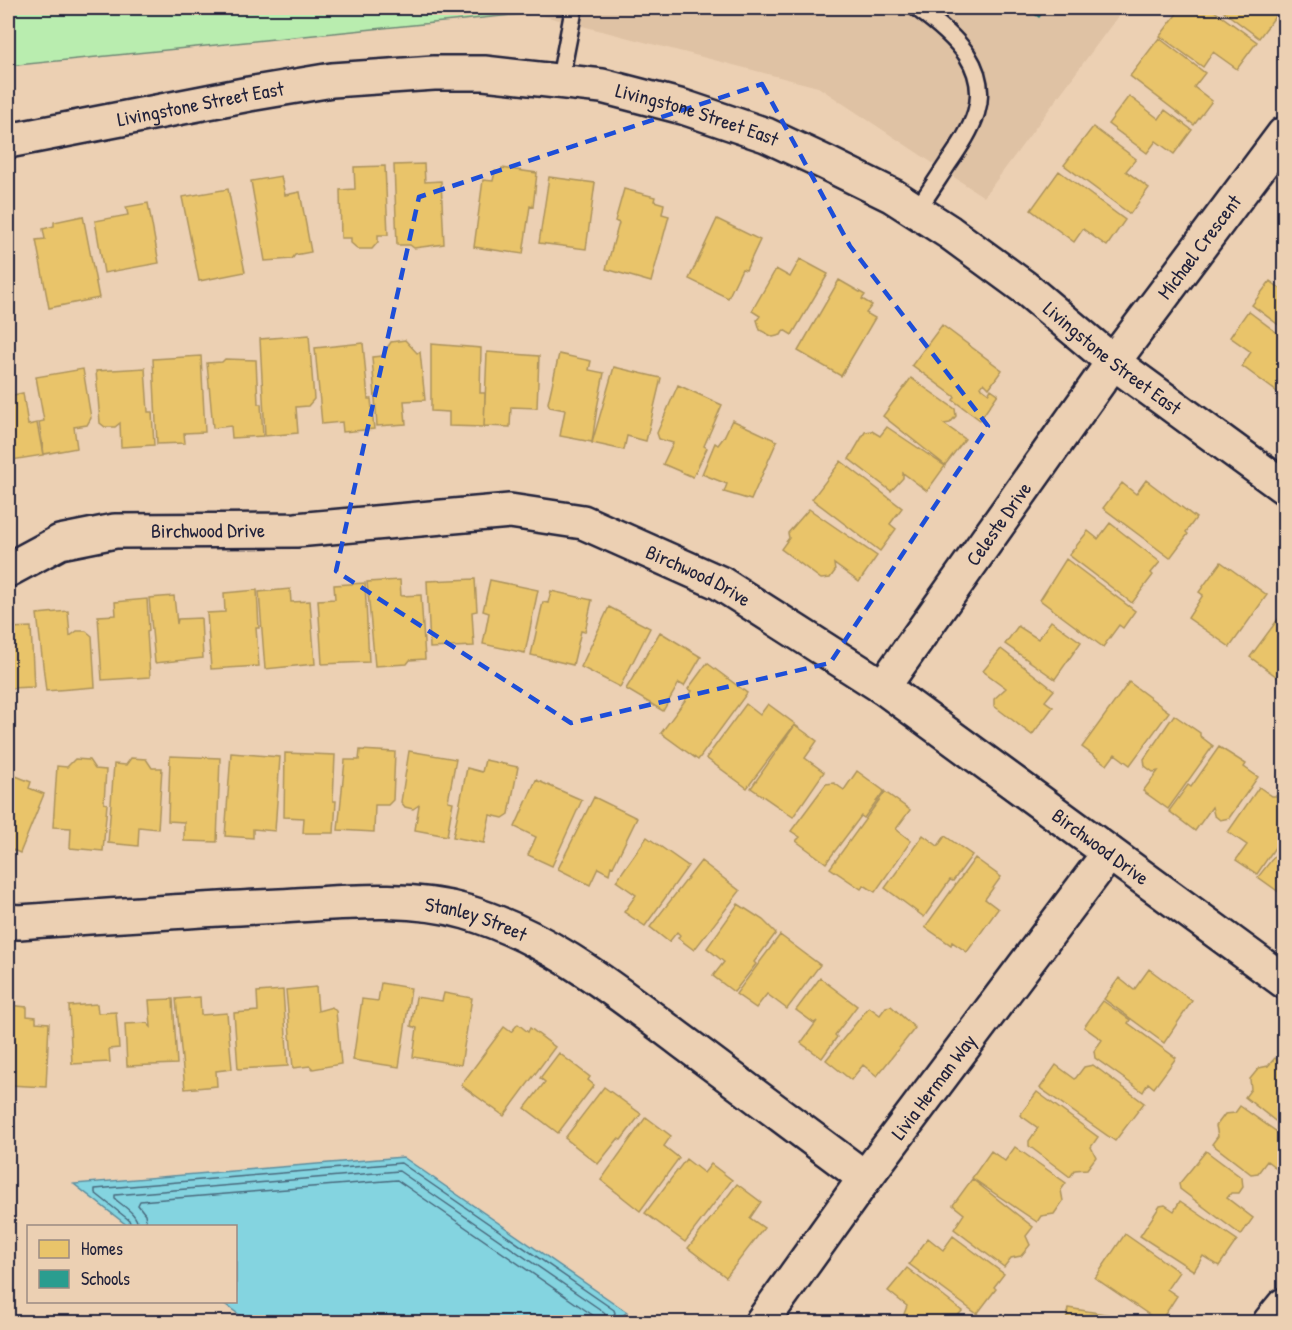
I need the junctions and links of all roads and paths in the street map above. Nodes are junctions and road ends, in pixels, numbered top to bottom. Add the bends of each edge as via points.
1 (574, 8) edge
2 (917, 8) edge
3 (560, 80) junction
4 (1284, 134) edge
5 (8, 141) edge
6 (916, 211) junction
7 (1113, 362) junction
8 (1284, 487) edge
9 (8, 570) edge
10 (883, 687) junction
11 (1108, 853) junction
12 (8, 921) edge
13 (1284, 981) edge
14 (865, 1178) junction
15 (1284, 1305) edge
16 (762, 1323) edge
17 (1270, 1323) edge

1 - 3 lane
2 - 6 lane via 949,34 967,56 977,79 979,104 962,143
3 - 5 street, Livingstone Street East via 434,73 332,80
3 - 6 street, Livingstone Street East via 602,86 682,107 766,135 826,162
4 - 7 street, Michael Crescent
6 - 7 street, Livingstone Street East via 1024,286
7 - 8 street, Livingstone Street East
7 - 10 street, Celeste Drive
9 - 10 street, Birchwood Drive via 60,542 115,531 296,530 510,511 583,522 720,583
10 - 11 street, Birchwood Drive
11 - 13 street, Birchwood Drive
11 - 14 street, Livia Herman Way
12 - 14 street, Stanley Street via 376,901 465,912 516,930 568,958
14 - 16 street, Livia Herman Way
15 - 17 street

